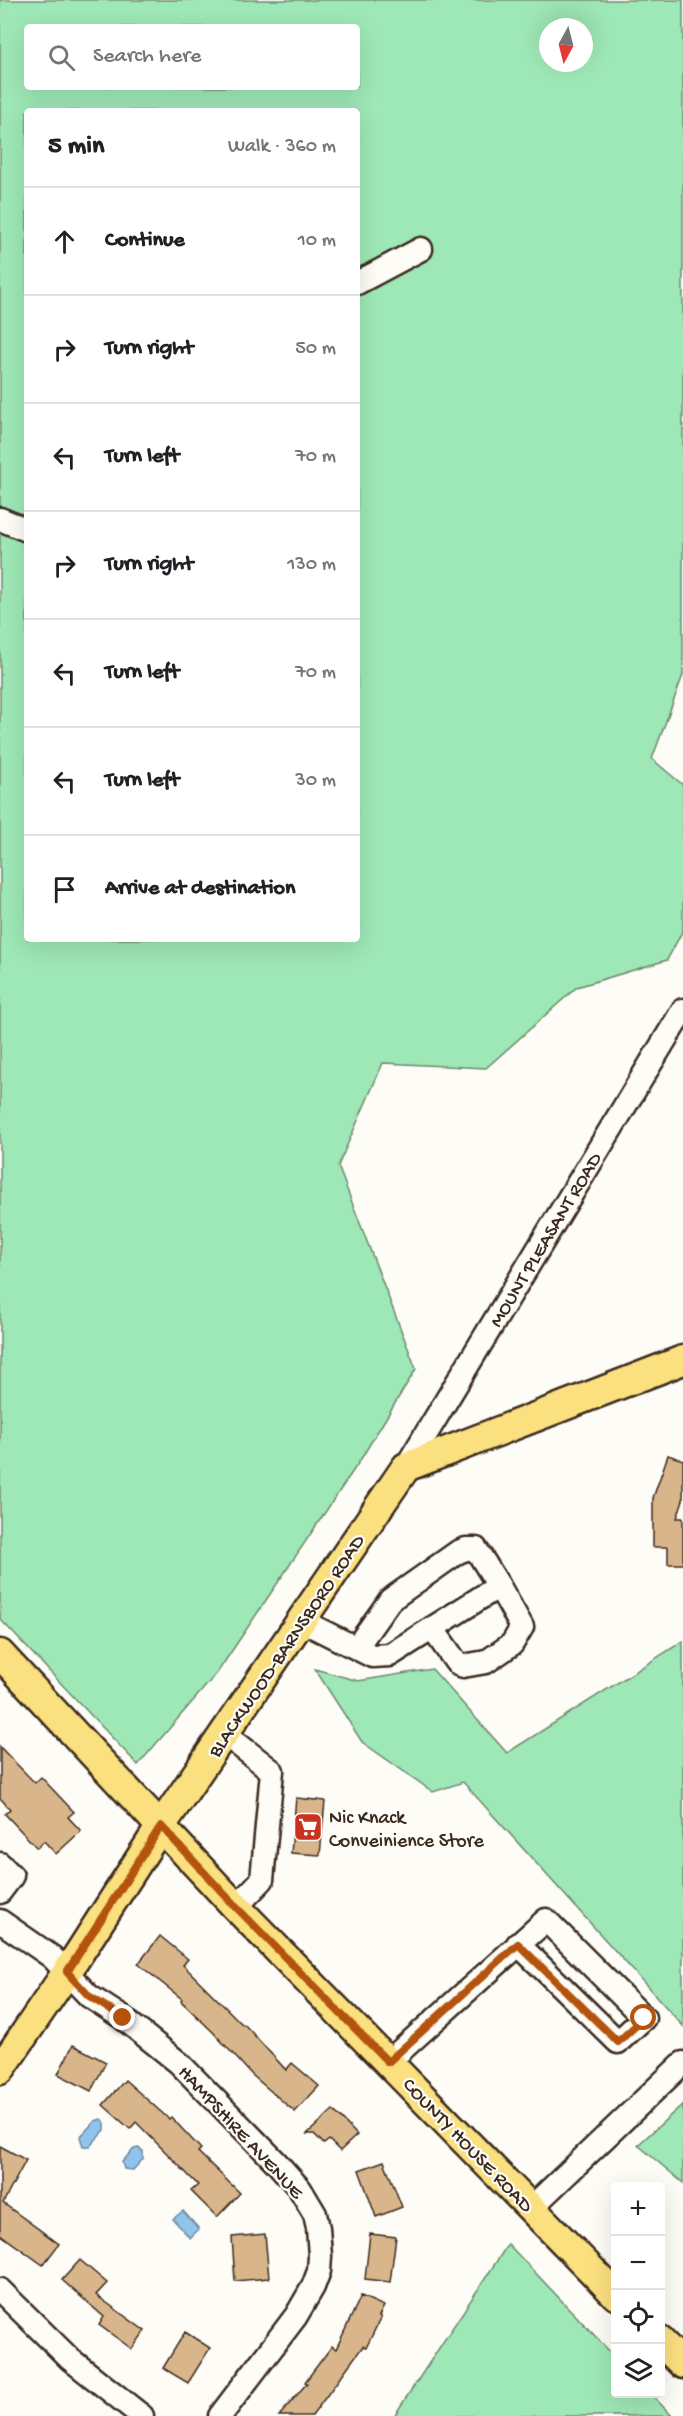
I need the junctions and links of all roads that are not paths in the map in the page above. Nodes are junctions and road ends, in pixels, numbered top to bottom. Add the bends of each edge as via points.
1 (421, 249) dead end
2 (360, 281) edge
3 (0, 519) edge
4 (24, 529) edge
5 (683, 1010) edge
6 (683, 1360) edge
7 (406, 1467) junction
8 (499, 1586) junction
9 (302, 1621) junction
10 (432, 1628) junction
11 (356, 1648) junction
12 (0, 1654) edge
13 (225, 1734) junction
14 (161, 1826) junction
15 (0, 1864) edge
16 (0, 1892) edge
17 (236, 1907) junction
18 (0, 1921) edge
19 (518, 1944) junction
20 (67, 1972) junction
21 (388, 2062) junction
22 (683, 2062) edge
23 (0, 2070) edge
24 (531, 2208) junction
25 (0, 2290) edge
26 (611, 2291) edge
27 (663, 2344) edge
28 (683, 2364) edge
29 (142, 2416) edge
30 (220, 2416) edge

1 - 2 street
3 - 4 street
5 - 7 street, MOUNT PLEASANT ROAD
6 - 7 main road
7 - 9 main road, BLACKWOOD-BARNSBORO ROAD
8 - 10 street
8 - 10 street via 522,1628 512,1644 486,1662 463,1666 456,1662
8 - 11 street via 476,1550 458,1552 390,1600
9 - 11 street
9 - 13 main road, BLACKWOOD-BARNSBORO ROAD
10 - 11 street via 390,1655 372,1656
12 - 14 main road, COUNTY HOUSE ROAD
13 - 14 main road, BLACKWOOD-BARNSBORO ROAD
13 - 17 street via 272,1771 262,1880
14 - 17 main road, COUNTY HOUSE ROAD
14 - 20 main road, BLACKWOOD-BARNSBORO ROAD
15 - 16 street via 12,1876
17 - 21 main road, COUNTY HOUSE ROAD
18 - 20 street, HAMPSHIRE AVENUE
19 - 19 street via 546,1920 644,2018 618,2042
19 - 21 street
20 - 23 main road, BLACKWOOD-BARNSBORO ROAD
20 - 30 street, HAMPSHIRE AVENUE via 89,1996 130,2023 178,2063 282,2169 315,2214 320,2256 313,2287 296,2316
21 - 24 main road, COUNTY HOUSE ROAD
22 - 24 street
24 - 26 main road, COUNTY HOUSE ROAD
25 - 29 street via 70,2359
27 - 28 main road

